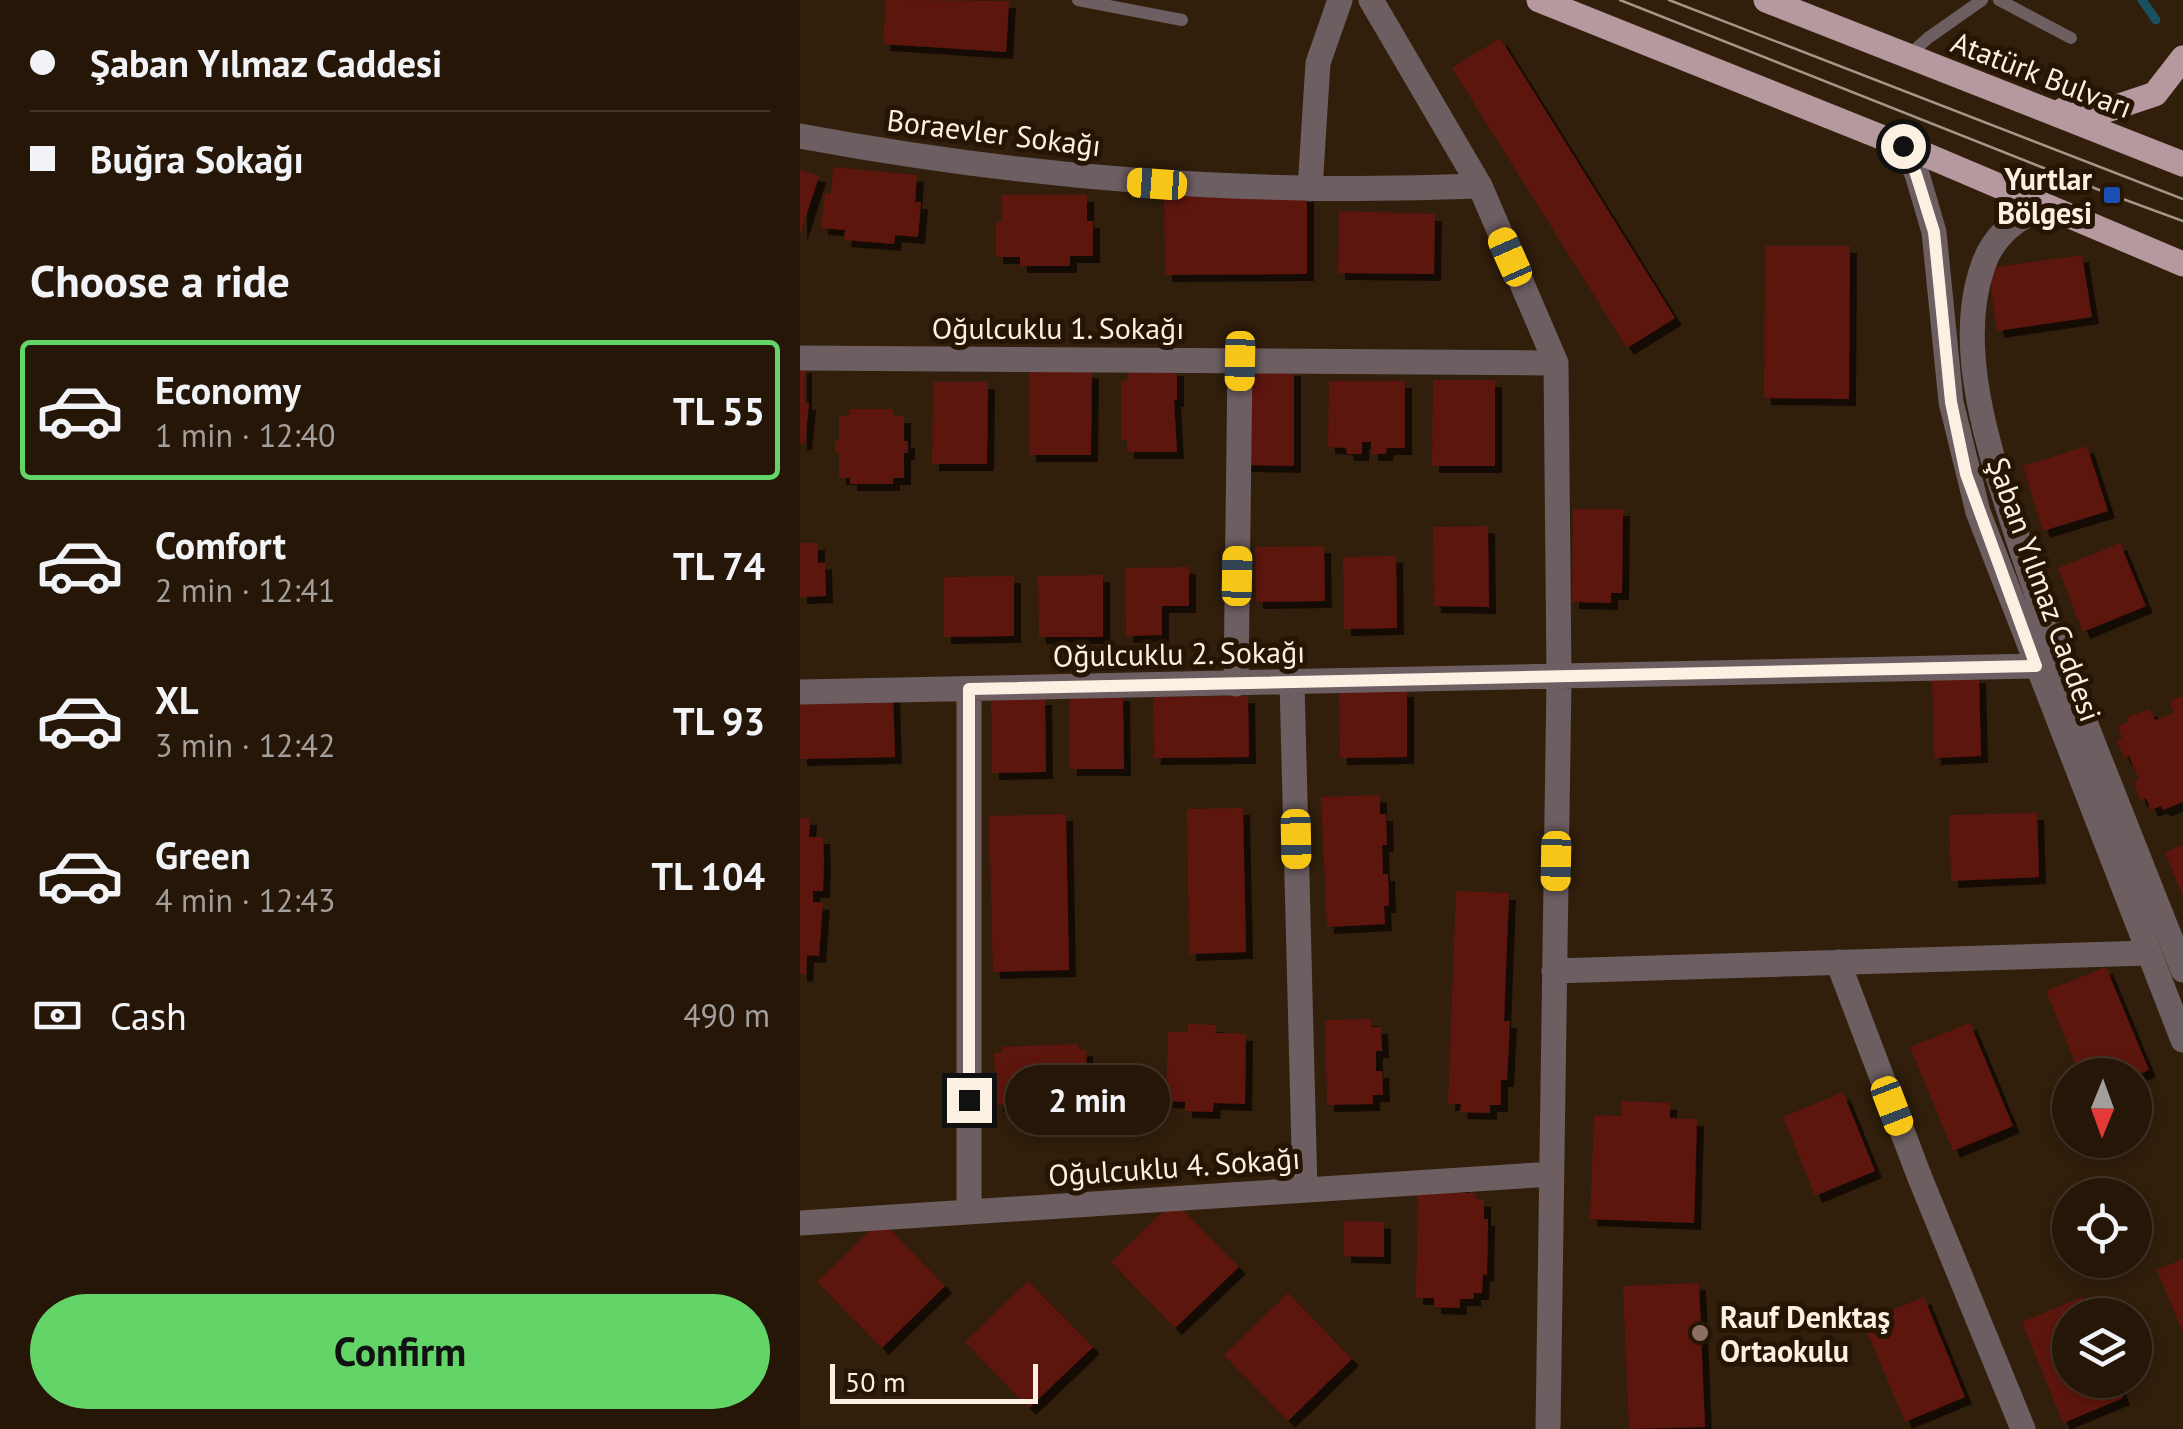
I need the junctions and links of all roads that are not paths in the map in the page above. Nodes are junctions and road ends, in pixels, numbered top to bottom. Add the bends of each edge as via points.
1 (1078, 0) edge
2 (1340, 0) edge
3 (1371, 0) edge
4 (1539, 0) edge
5 (1766, 0) edge
6 (1982, 0) edge
7 (2000, 0) edge
8 (1182, 20) dead end
9 (2071, 38) dead end
10 (1908, 56) junction
11 (2183, 58) edge
12 (2043, 109) junction
13 (800, 136) edge
14 (1903, 146) junction
15 (2183, 164) edge
16 (1480, 186) junction
17 (1310, 189) junction
18 (2046, 206) junction
19 (2183, 264) edge
20 (800, 358) edge
21 (1240, 361) junction
22 (1556, 364) junction
23 (2036, 666) junction
24 (1559, 678) junction
25 (1292, 683) junction
26 (1236, 684) junction
27 (969, 689) junction
28 (800, 692) edge
29 (2148, 952) junction
30 (1838, 962) junction
31 (2183, 970) edge
32 (1554, 971) junction
33 (2183, 1040) edge
34 (1552, 1174) junction
35 (1305, 1190) junction
36 (969, 1212) junction
37 (800, 1223) edge
38 (1548, 1429) edge
39 (2023, 1429) edge

1 - 8 lane
2 - 17 street via 1318,63
3 - 16 street
4 - 14 main road
5 - 10 main road, Atatürk Bulvarı
6 - 10 lane
7 - 9 lane
10 - 12 main road, Atatürk Bulvarı
11 - 12 main road via 2154,94 2107,110
12 - 15 main road, Atatürk Bulvarı
13 - 17 street, Boraevler Sokağı via 1054,175
14 - 18 main road
14 - 23 street, Şaban Yılmaz Caddesi via 1934,232 1951,402 1966,474
16 - 17 street, Boraevler Sokağı
16 - 22 street
18 - 19 main road
18 - 31 street, Şaban Yılmaz Caddesi via 2012,224 1982,267 1974,314 1981,414 2046,626
20 - 21 street, Oğulcuklu 1. Sokağı
21 - 22 street, Oğulcuklu 1. Sokağı
21 - 26 street
22 - 24 street
23 - 24 street, Oğulcuklu 2. Sokağı
23 - 29 street, Şaban Yılmaz Caddesi
24 - 25 street, Oğulcuklu 2. Sokağı
24 - 32 street
25 - 26 street, Oğulcuklu 2. Sokağı
25 - 35 street
26 - 27 street, Oğulcuklu 2. Sokağı
27 - 28 street, Oğulcuklu 2. Sokağı
27 - 36 street
29 - 30 street
29 - 33 street, Şaban Yılmaz Caddesi
30 - 32 street
30 - 39 street
32 - 34 street
34 - 35 street, Oğulcuklu 4. Sokağı
34 - 38 street
35 - 36 street, Oğulcuklu 4. Sokağı
36 - 37 street, Oğulcuklu 4. Sokağı

